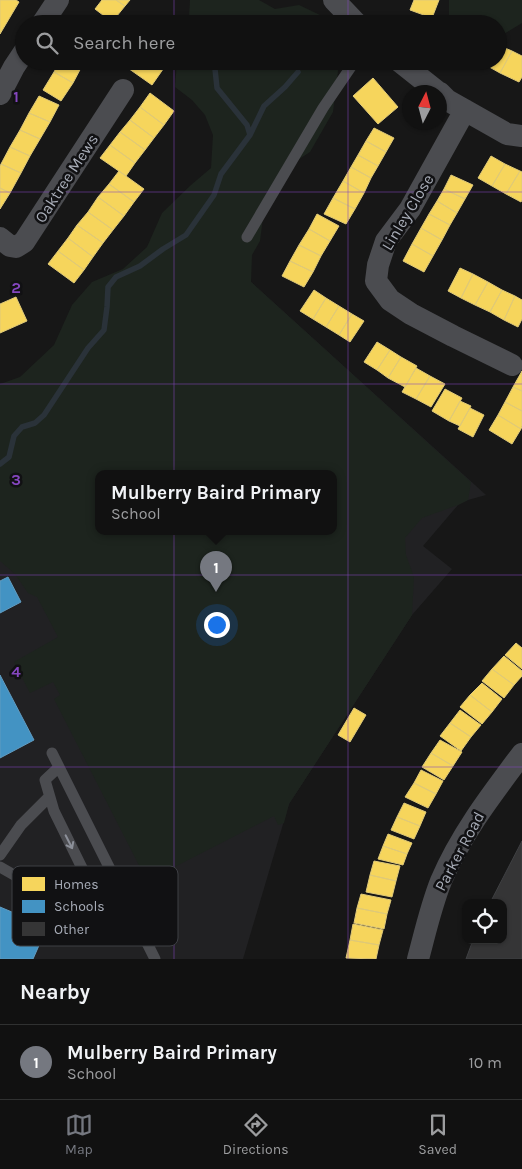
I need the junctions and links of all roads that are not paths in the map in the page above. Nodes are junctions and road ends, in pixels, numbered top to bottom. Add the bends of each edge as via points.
1 (58, 0) edge
2 (334, 0) edge
3 (48, 15) edge
4 (348, 15) edge
5 (15, 66) edge
6 (349, 70) edge
7 (410, 70) edge
8 (429, 85) edge
9 (122, 90) dead end
10 (0, 94) edge
11 (447, 100) edge
12 (466, 110) junction
13 (522, 136) edge
14 (247, 237) dead end
15 (0, 238) edge
16 (512, 365) dead end
17 (52, 753) dead end
18 (522, 754) edge
19 (59, 767) junction
20 (49, 797) junction
21 (0, 855) edge
22 (81, 866) edge
23 (108, 866) edge
24 (0, 867) edge
25 (12, 874) edge
26 (148, 946) edge
27 (155, 959) edge
28 (418, 959) edge

1 - 3 street
2 - 4 street
5 - 10 street
6 - 14 lane
7 - 8 street
9 - 15 street, Oaktree Mews via 24,242 16,247 10,246
11 - 12 street
12 - 13 street via 507,134
12 - 16 street, Linley Close via 410,209 386,241 376,280 390,300 411,314
17 - 19 lane
18 - 28 street, Parker Road via 482,808 454,855 434,901
19 - 20 lane via 45,780
19 - 23 lane
20 - 21 lane via 21,825
20 -> 22 lane
25 -> 24 lane
26 - 27 lane

